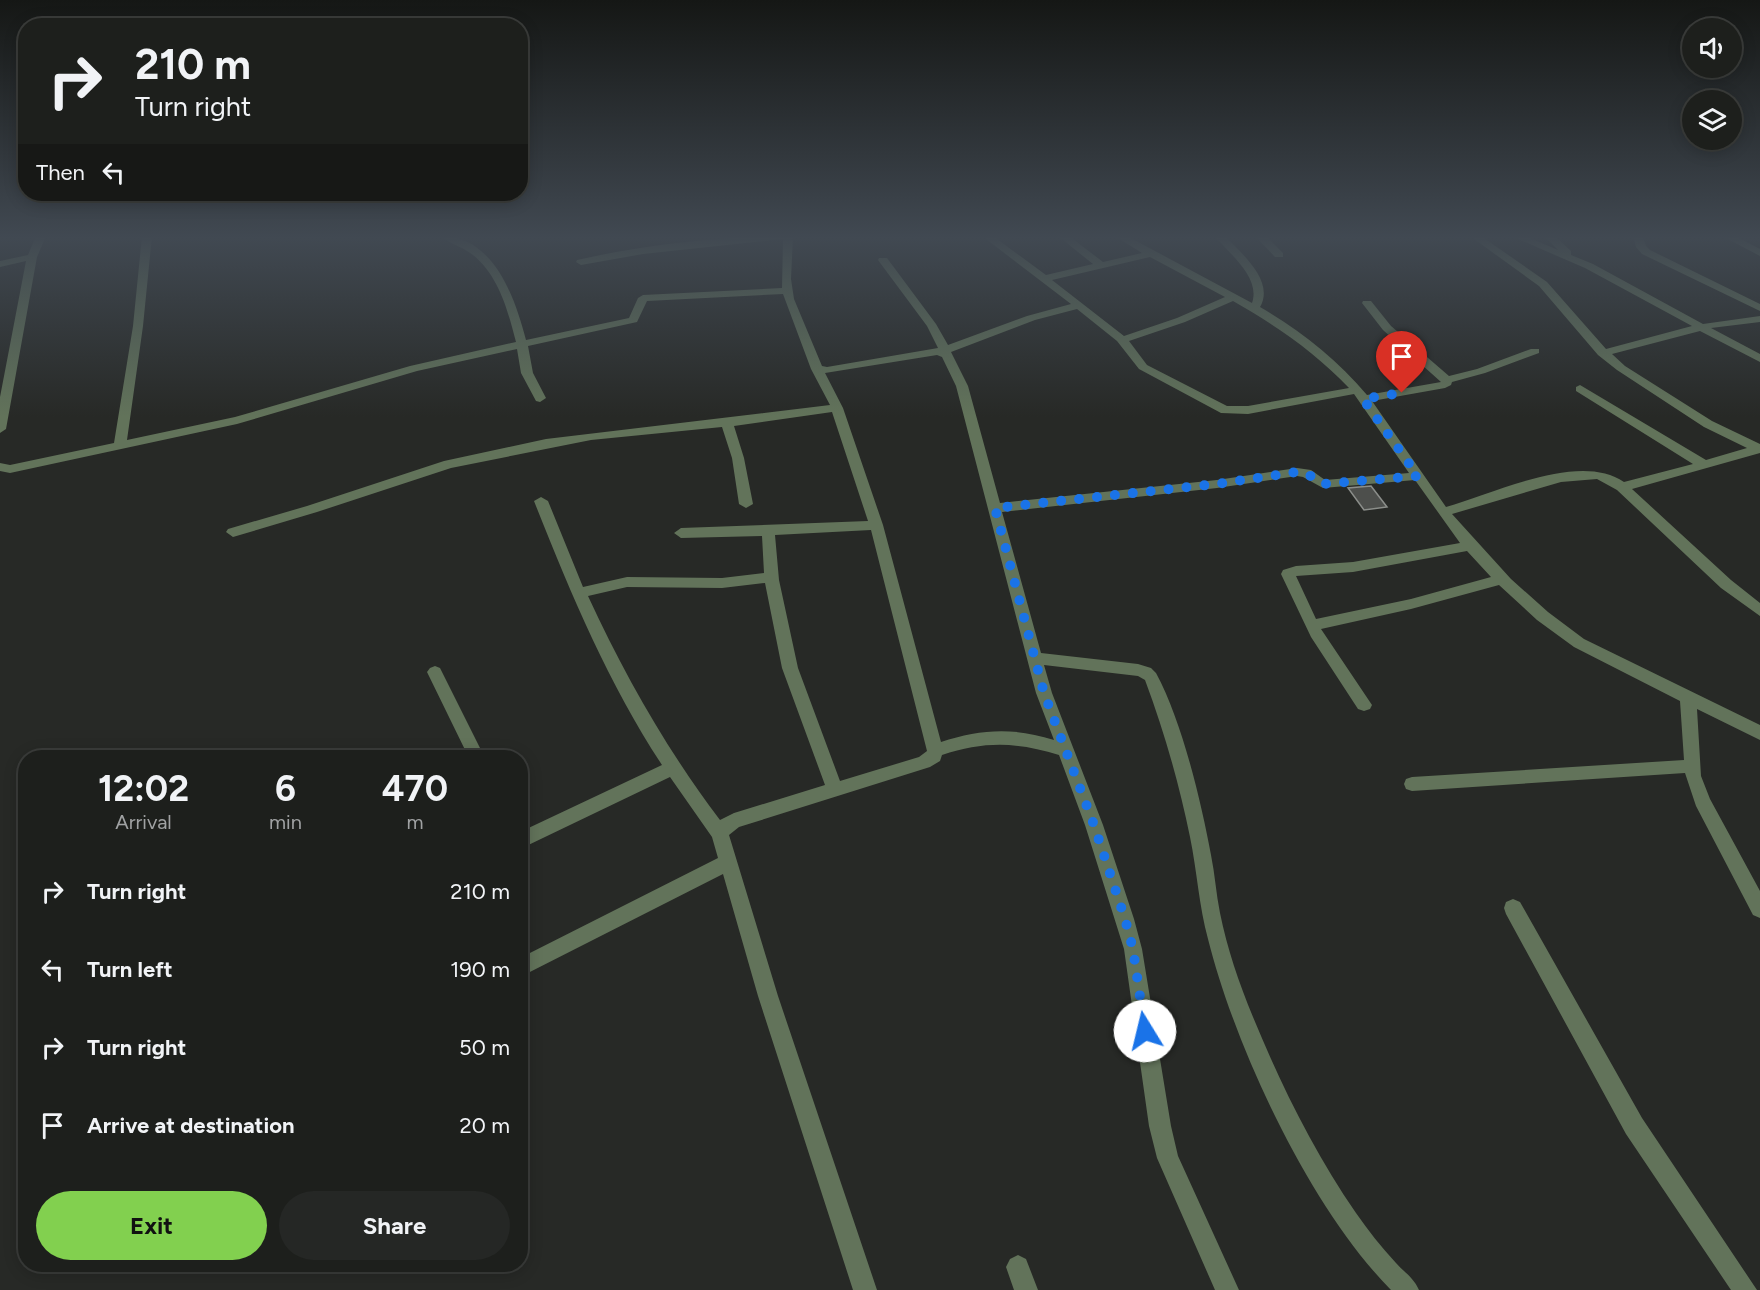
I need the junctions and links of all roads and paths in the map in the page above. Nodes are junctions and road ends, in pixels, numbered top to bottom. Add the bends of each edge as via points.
1 (25, 296) edge
2 (141, 296) edge
3 (507, 296) edge
4 (666, 296) edge
5 (789, 296) edge
6 (911, 296) edge
7 (1069, 296) edge
8 (1261, 296) edge
9 (1554, 296) edge
10 (1643, 296) edge
11 (1736, 296) edge
12 (1233, 297) joint
13 (1367, 303) dead end
14 (1080, 304) junction
15 (1760, 308) edge
16 (1254, 309) junction
17 (1760, 319) edge
18 (1701, 327) junction
19 (1122, 340) junction
20 (521, 343) junction
21 (1535, 351) dead end
22 (946, 352) junction
23 (1602, 353) junction
24 (1760, 359) edge
25 (817, 369) junction
26 (1446, 380) junction
27 (1580, 389) dead end
28 (1360, 395) junction
29 (540, 398) dead end
30 (837, 408) junction
31 (727, 423) junction
32 (0, 429) edge
33 (120, 445) junction
34 (1759, 448) edge
35 (1704, 465) junction
36 (0, 467) edge
37 (1418, 476) junction
38 (1622, 487) junction
39 (541, 501) dead end
40 (746, 504) dead end
41 (995, 508) junction
42 (1443, 513) junction
43 (876, 525) junction
44 (768, 531) junction
45 (233, 532) dead end
46 (681, 533) dead end
47 (1471, 546) junction
48 (771, 577) junction
49 (1504, 579) junction
50 (578, 593) junction
51 (1760, 611) edge
52 (1312, 625) junction
53 (1035, 658) junction
54 (435, 672) dead end
55 (1688, 696) junction
56 (1364, 705) dead end
57 (1760, 733) edge
58 (473, 750) edge
59 (1065, 750) junction
60 (935, 751) junction
61 (1692, 766) junction
62 (673, 768) junction
63 (1412, 784) dead end
64 (835, 789) junction
65 (720, 834) junction
66 (528, 837) edge
67 (728, 862) junction
68 (1513, 908) dead end
69 (1760, 909) edge
70 (528, 964) edge
71 (1018, 1267) dead end
72 (865, 1290) edge
73 (1026, 1290) edge
74 (1227, 1290) edge
75 (1407, 1290) edge
76 (1745, 1290) edge

1 - 32 street
2 - 33 street
3 - 20 street
4 - 20 street via 647,297 640,302 633,320
5 - 25 street
6 - 22 street
7 - 14 street
8 - 16 street
9 - 23 street
10 - 18 street
11 - 15 street
12 - 16 street
12 - 19 street
13 - 26 street via 1387,328
14 - 19 street
14 - 22 street via 1031,318
16 - 28 street via 1313,345
17 - 18 street
18 - 23 street
18 - 24 street
19 - 28 street via 1143,367 1225,410
20 - 29 street via 528,376
20 - 33 street via 414,368 237,420
21 - 26 street
22 - 25 street
22 - 41 street via 962,386
23 - 34 street via 1681,407
25 - 30 street
26 - 28 street via 1441,386
27 - 35 street
28 - 37 street
30 - 31 street
30 - 43 street
31 - 40 street
31 - 45 street via 573,438 448,464
33 - 36 street via 10,469
34 - 35 street
35 - 38 street
37 - 41 street via 1323,484 1297,472
37 - 42 street
38 - 42 street via 1604,477 1575,476
38 - 51 street
39 - 50 street
41 - 53 street
42 - 47 street
43 - 44 street
43 - 60 street
44 - 46 street
44 - 48 street
47 - 49 street
47 - 52 street via 1353,567 1291,572 1288,578
48 - 50 street via 722,583 627,582
48 - 64 street via 790,668
49 - 52 street
49 - 55 street via 1579,643
50 - 62 street via 602,647
52 - 56 street
53 - 59 street
53 - 75 street via 1138,670 1151,677 1198,835 1212,917 1236,998 1264,1067 1325,1187 1356,1234
54 - 58 street
55 - 57 street
55 - 61 street
59 - 60 street via 1034,739 991,735
59 - 74 street via 1094,825 1133,949 1168,1158
60 - 64 street via 924,762
61 - 63 street
61 - 69 street via 1702,801
62 - 65 street
62 - 66 street
64 - 65 street via 734,821
65 - 67 street
67 - 70 street
67 - 72 street
68 - 76 street via 1634,1126
71 - 73 street

